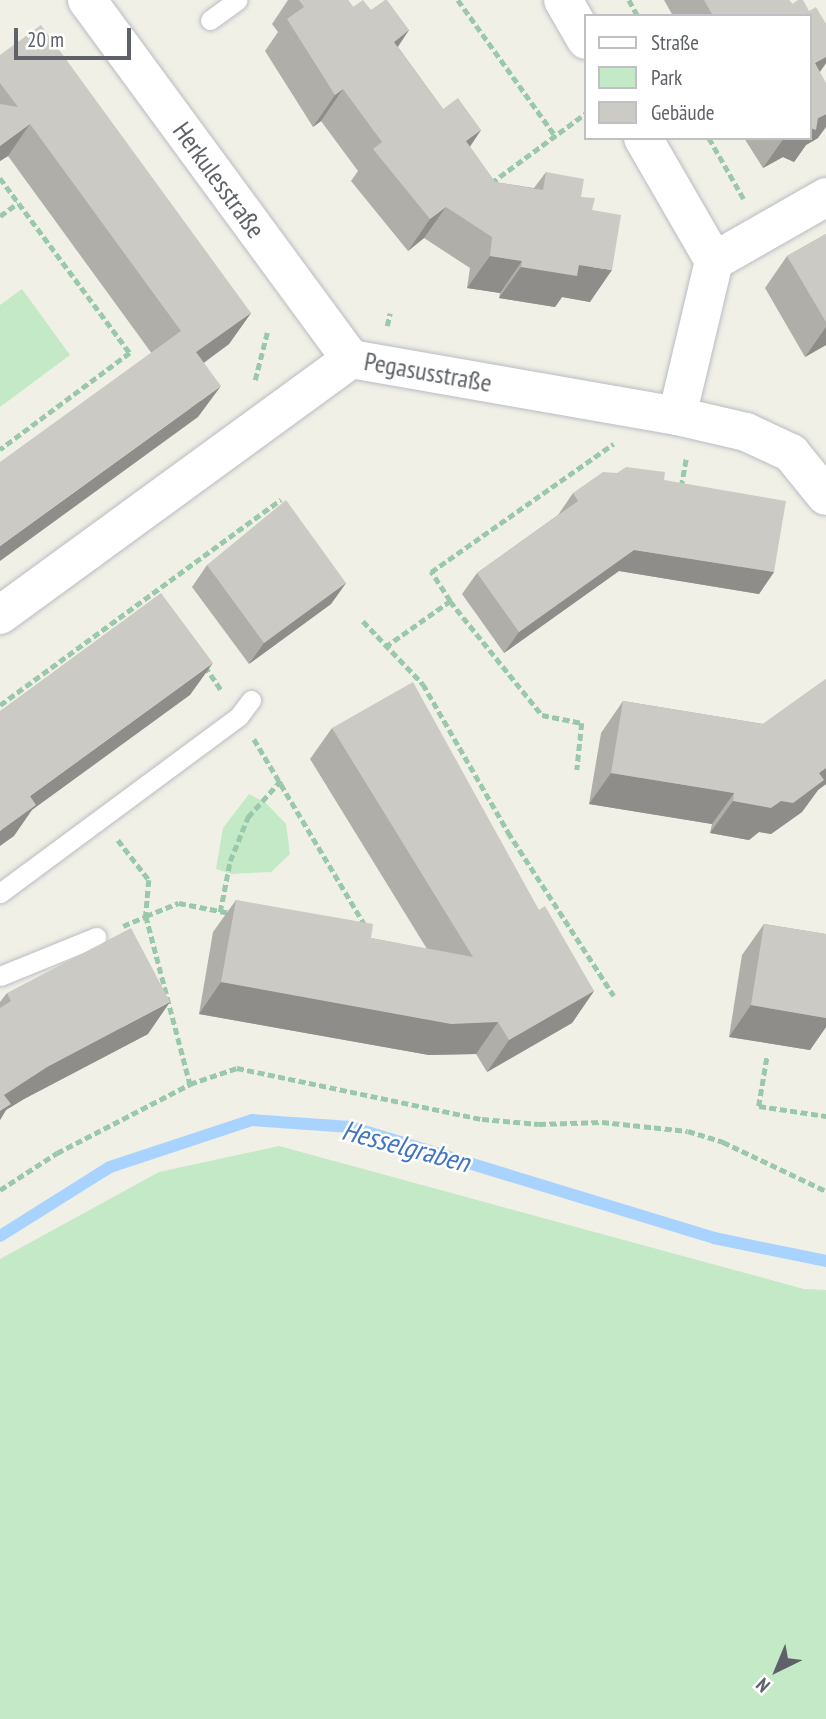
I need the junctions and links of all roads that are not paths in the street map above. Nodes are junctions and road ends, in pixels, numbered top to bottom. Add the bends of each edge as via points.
1 (87, 0) edge
2 (238, 0) edge
3 (563, 0) edge
4 (210, 20) dead end
5 (584, 37) edge
6 (644, 140) edge
7 (826, 197) edge
8 (714, 261) junction
9 (351, 359) junction
10 (677, 416) junction
11 (826, 496) edge
12 (0, 615) edge
13 (245, 708) road end
14 (0, 893) edge
15 (96, 937) road end
16 (0, 976) edge

1 - 9 street, Herkulesstraße
2 - 4 lane
3 - 5 street
6 - 8 street
7 - 8 street
8 - 10 street
9 - 10 street, Pegasusstraße
9 - 12 street, Pegasusstraße
10 - 11 street, Pegasusstraße via 746,432 791,453
13 - 14 lane
15 - 16 lane

